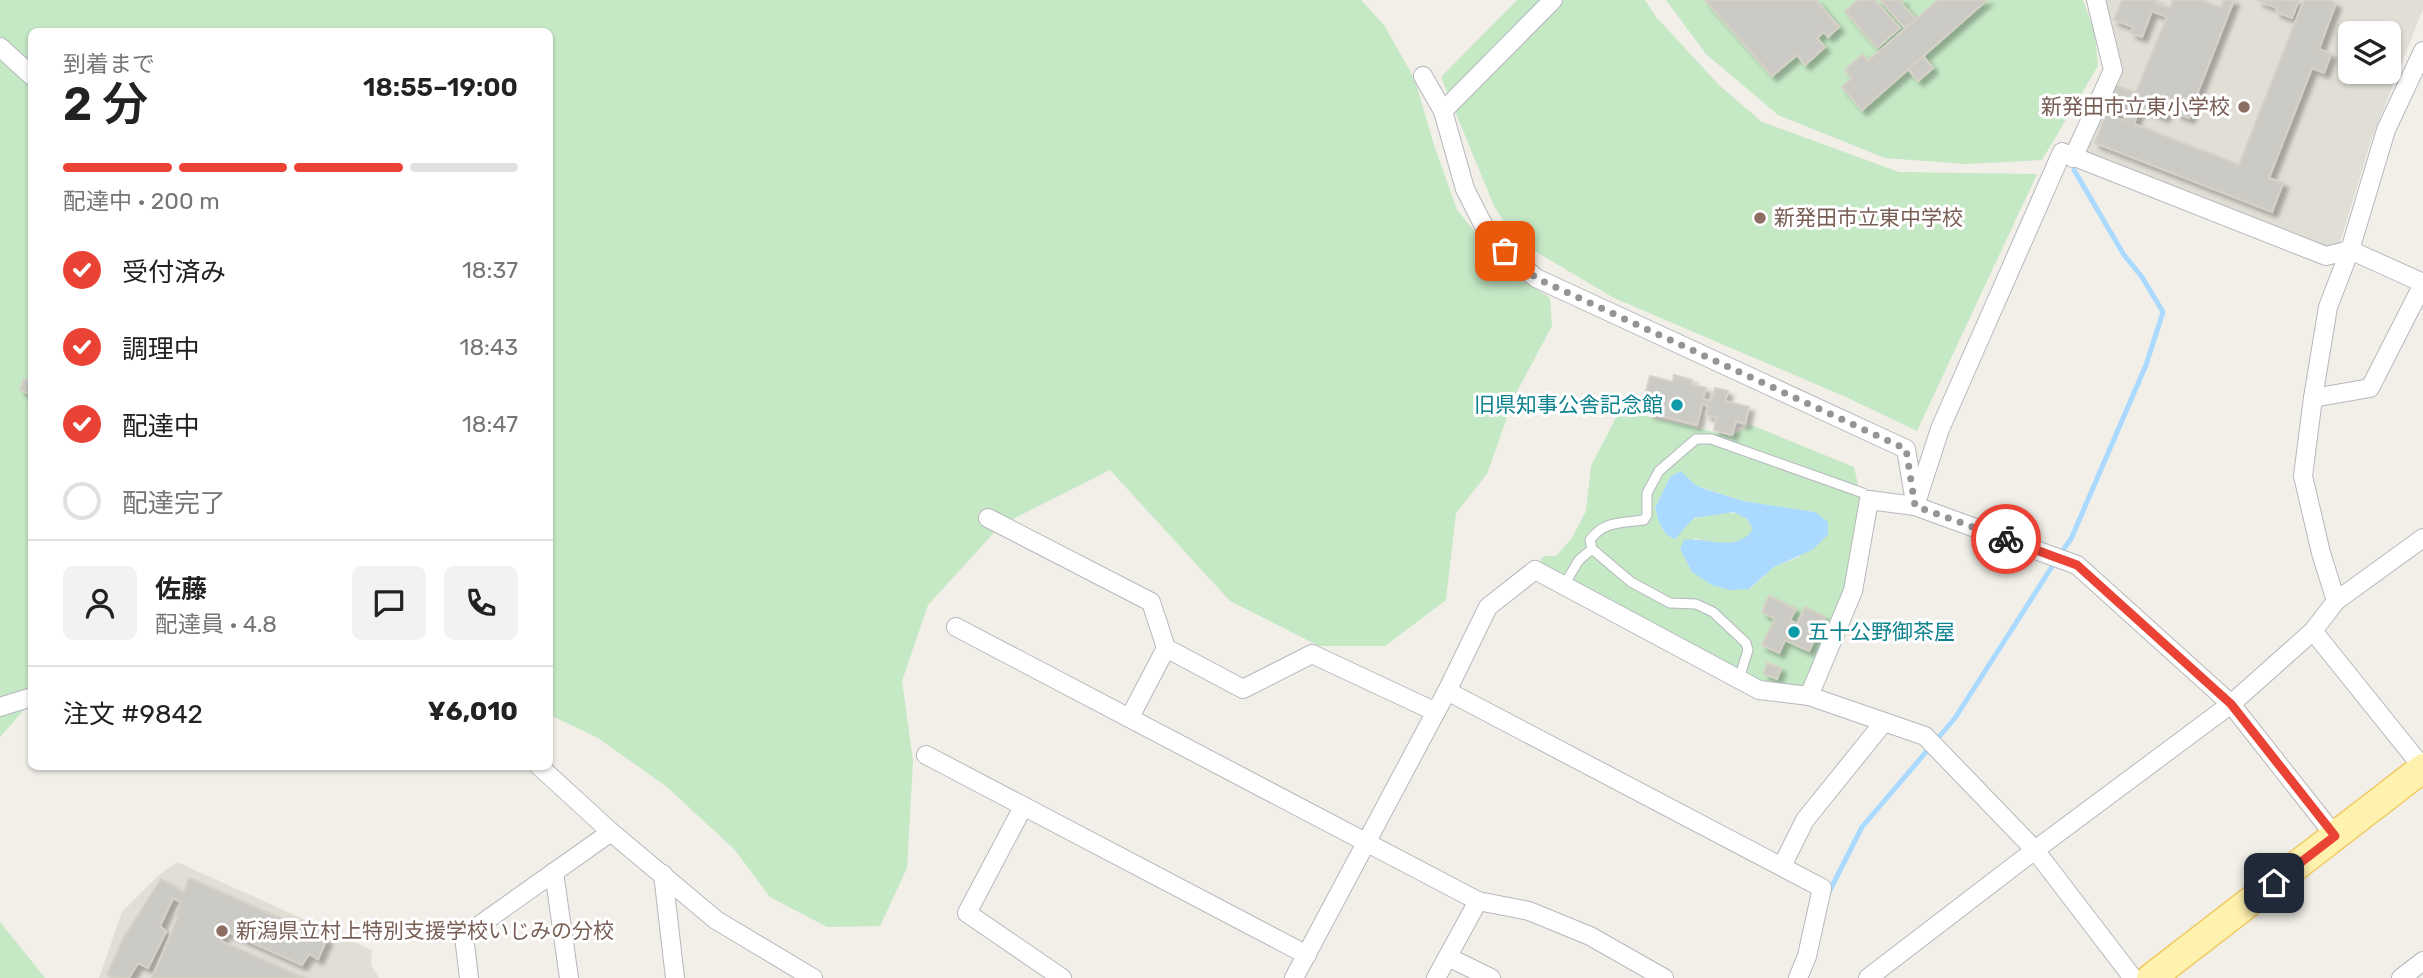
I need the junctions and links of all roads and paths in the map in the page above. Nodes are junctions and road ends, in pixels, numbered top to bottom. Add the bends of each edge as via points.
1 (1553, 0) edge
2 (2096, 0) edge
3 (0, 47) edge
4 (2423, 51) edge
5 (28, 72) edge
6 (1423, 76) dead end
7 (1443, 111) junction
8 (2073, 158) junction
9 (2350, 250) junction
10 (2423, 283) edge
11 (2313, 398) junction
12 (1869, 500) junction
13 (1915, 506) junction
14 (988, 518) dead end
15 (2423, 538) edge
16 (1592, 549) junction
17 (1564, 585) junction
18 (2336, 601) junction
19 (956, 627) dead end
20 (2314, 631) junction
21 (1166, 649) junction
22 (1739, 679) junction
23 (1447, 691) junction
24 (1809, 696) junction
25 (28, 698) edge
26 (2231, 704) junction
27 (0, 706) edge
28 (1436, 712) junction
29 (1130, 718) junction
30 (1884, 722) junction
31 (926, 755) dead end
32 (2423, 768) edge
33 (543, 770) edge
34 (1023, 807) junction
35 (611, 832) junction
36 (2335, 836) junction
37 (1367, 844) junction
38 (2035, 850) junction
39 (1782, 866) junction
40 (554, 872) junction
41 (663, 874) junction
42 (1478, 901) junction
43 (1307, 955) junction
44 (1448, 957) junction
45 (2423, 961) edge
46 (469, 978) edge
47 (569, 978) edge
48 (675, 978) edge
49 (813, 978) edge
50 (1062, 978) edge
51 (1294, 978) edge
52 (1436, 978) edge
53 (1492, 978) edge
54 (1664, 978) edge
55 (1798, 978) edge
56 (1868, 978) edge
57 (2133, 978) edge
58 (2151, 978) edge
59 (2401, 978) edge

1 - 7 street
2 - 8 street via 2113,70
3 - 5 street
4 - 9 street via 2386,130
6 - 7 street
7 - 13 street via 1465,189 1490,238 1536,278 1906,449
8 - 9 street via 2326,256
8 - 13 street via 2062,152 1940,429
9 - 10 street
9 - 11 street via 2328,307
10 - 11 street via 2370,388
11 - 18 street via 2303,476
12 - 13 street
12 - 16 lane via 1863,493 1711,439 1696,439 1659,471 1647,493 1644,520 1598,529 1590,540
12 - 24 street via 1853,591
13 - 26 street via 2077,565
14 - 21 street via 1151,602
15 - 18 street
16 - 17 lane via 1579,559
16 - 22 lane via 1631,582 1670,603 1696,604 1713,612 1746,643
17 - 22 street
17 - 23 street via 1535,570 1488,607
18 - 20 street
19 - 29 street
20 - 26 street
20 - 32 street
21 - 28 street via 1243,689 1312,654
21 - 29 street
22 - 24 street via 1759,690
23 - 28 street
23 - 39 street
24 - 30 street
25 - 27 street
26 - 36 street
26 - 38 street
28 - 37 street
29 - 37 street
30 - 38 street via 1925,736
30 - 39 street via 1805,820
31 - 34 street
32 - 36 main road
33 - 35 street
34 - 43 street
34 - 50 street via 967,913
35 - 40 street
35 - 41 street
36 - 58 main road
37 - 42 street
37 - 43 street
38 - 56 street
38 - 57 street
39 - 55 street via 1822,888
40 - 46 street via 464,936
40 - 47 street
41 - 48 street
41 - 49 street via 716,920
42 - 44 street
42 - 54 street via 1530,911 1590,936
43 - 51 street
44 - 52 street
44 - 53 street
45 - 59 street

